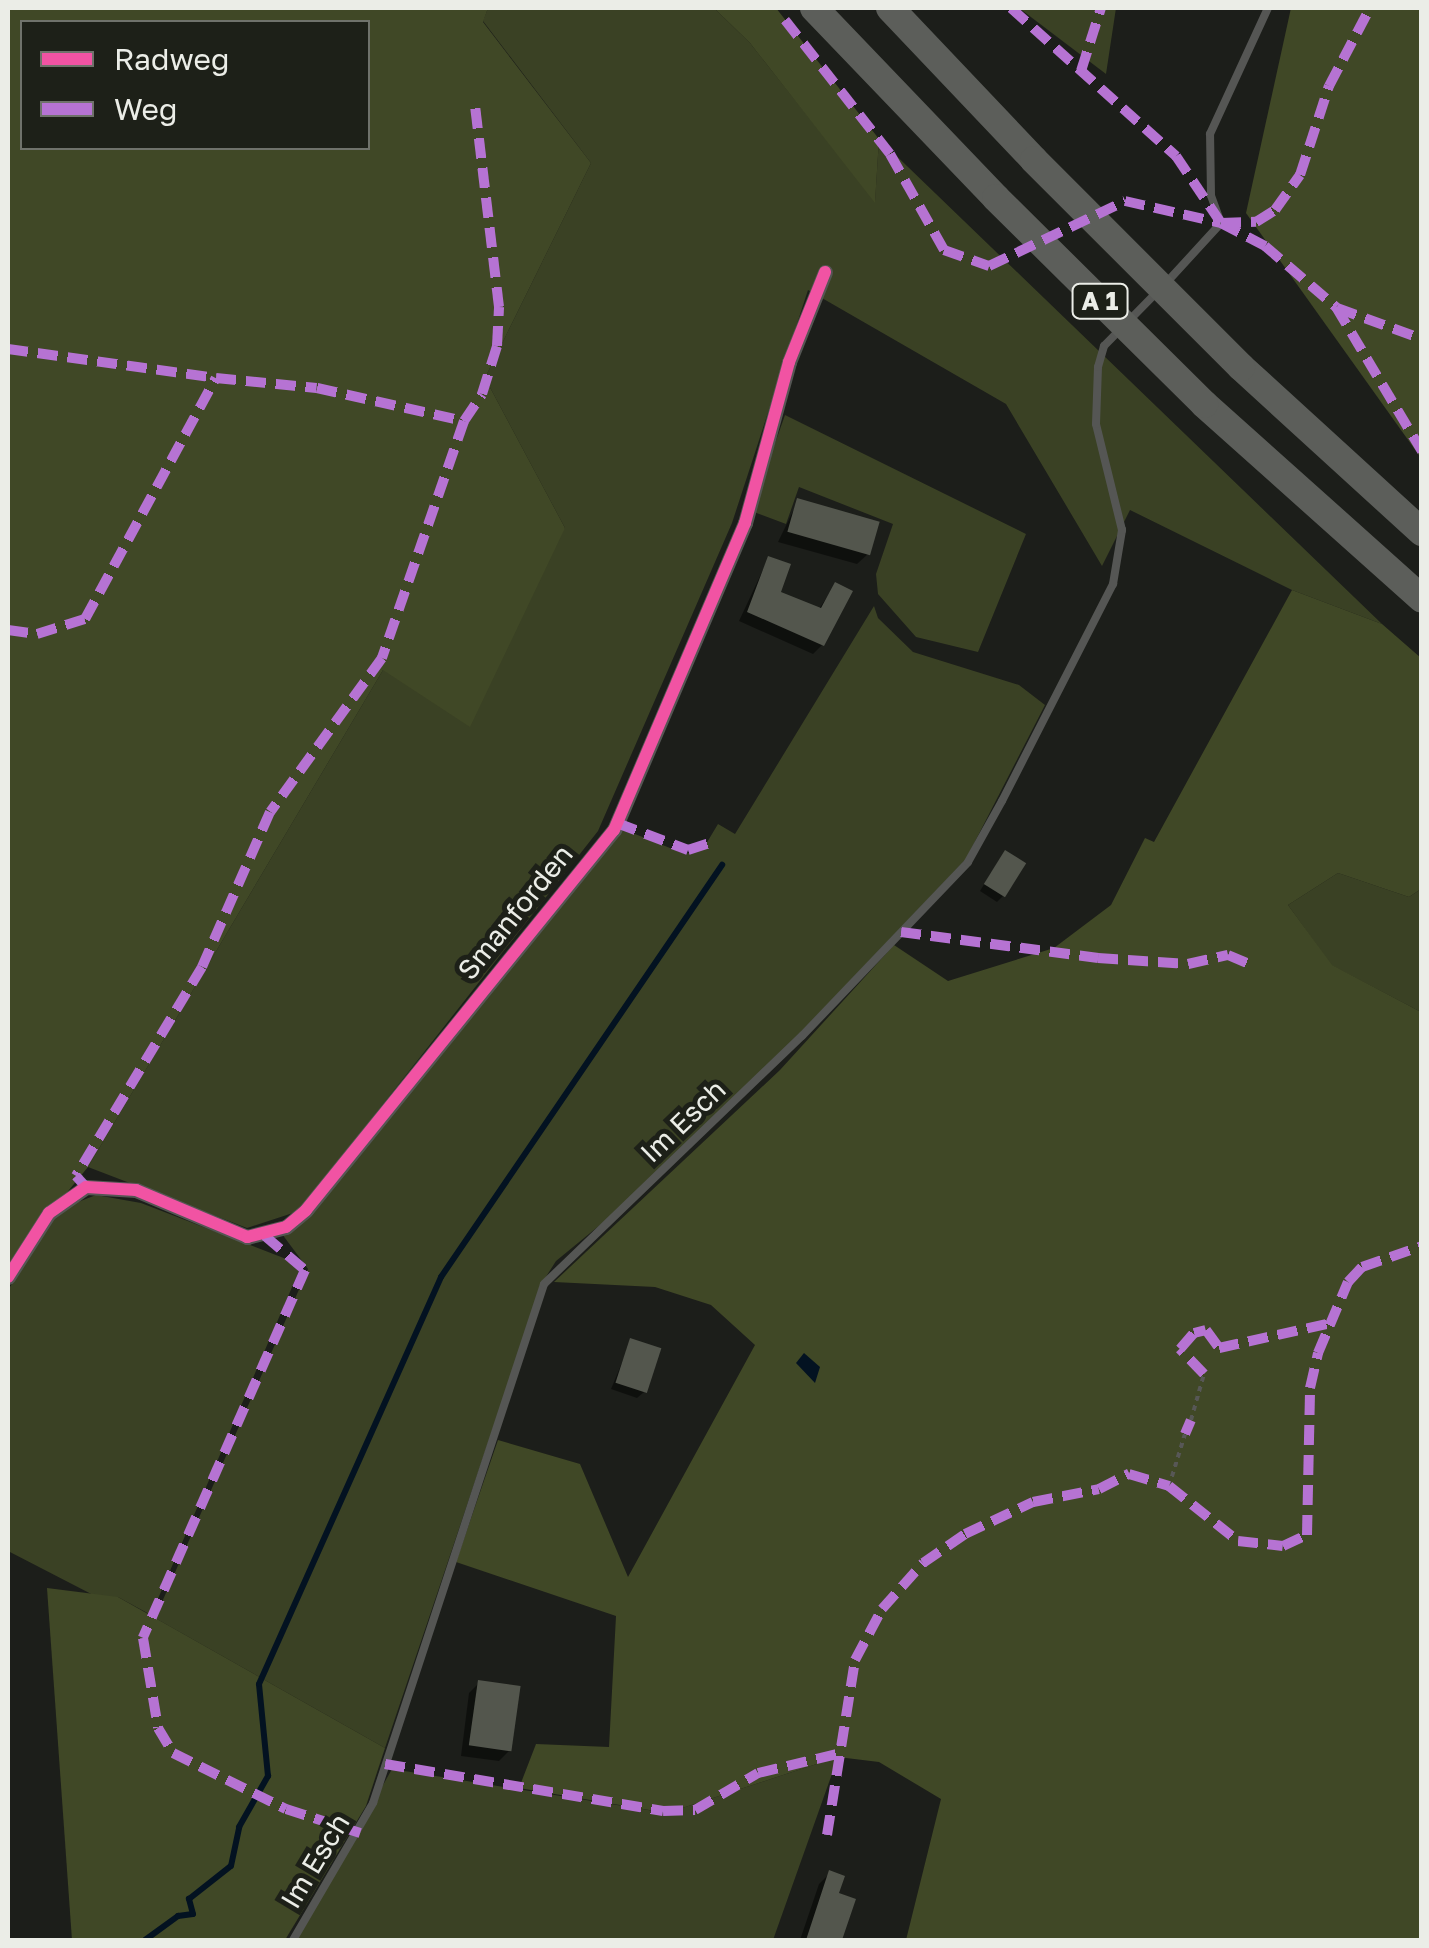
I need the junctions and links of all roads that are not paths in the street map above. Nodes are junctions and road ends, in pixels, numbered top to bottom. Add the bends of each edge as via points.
1 (814, 8) edge
2 (890, 8) edge
3 (1268, 8) edge
4 (826, 272) dead end
5 (1422, 532) edge
6 (1422, 599) edge
7 (8, 1277) edge
8 (293, 1940) edge

1 - 6 highway, A 1, bridge via 1204,404
2 - 5 highway, A 1, bridge via 1241,367
3 - 8 lane, Im Esch via 1210,134 1211,195 1221,223 1104,346 1098,367 1096,424 1122,530 1112,584 968,862 802,1036 544,1284 373,1804
4 - 7 street, Smanforden via 790,362 744,523 614,830 306,1210 286,1227 248,1237 136,1190 86,1187 50,1213

